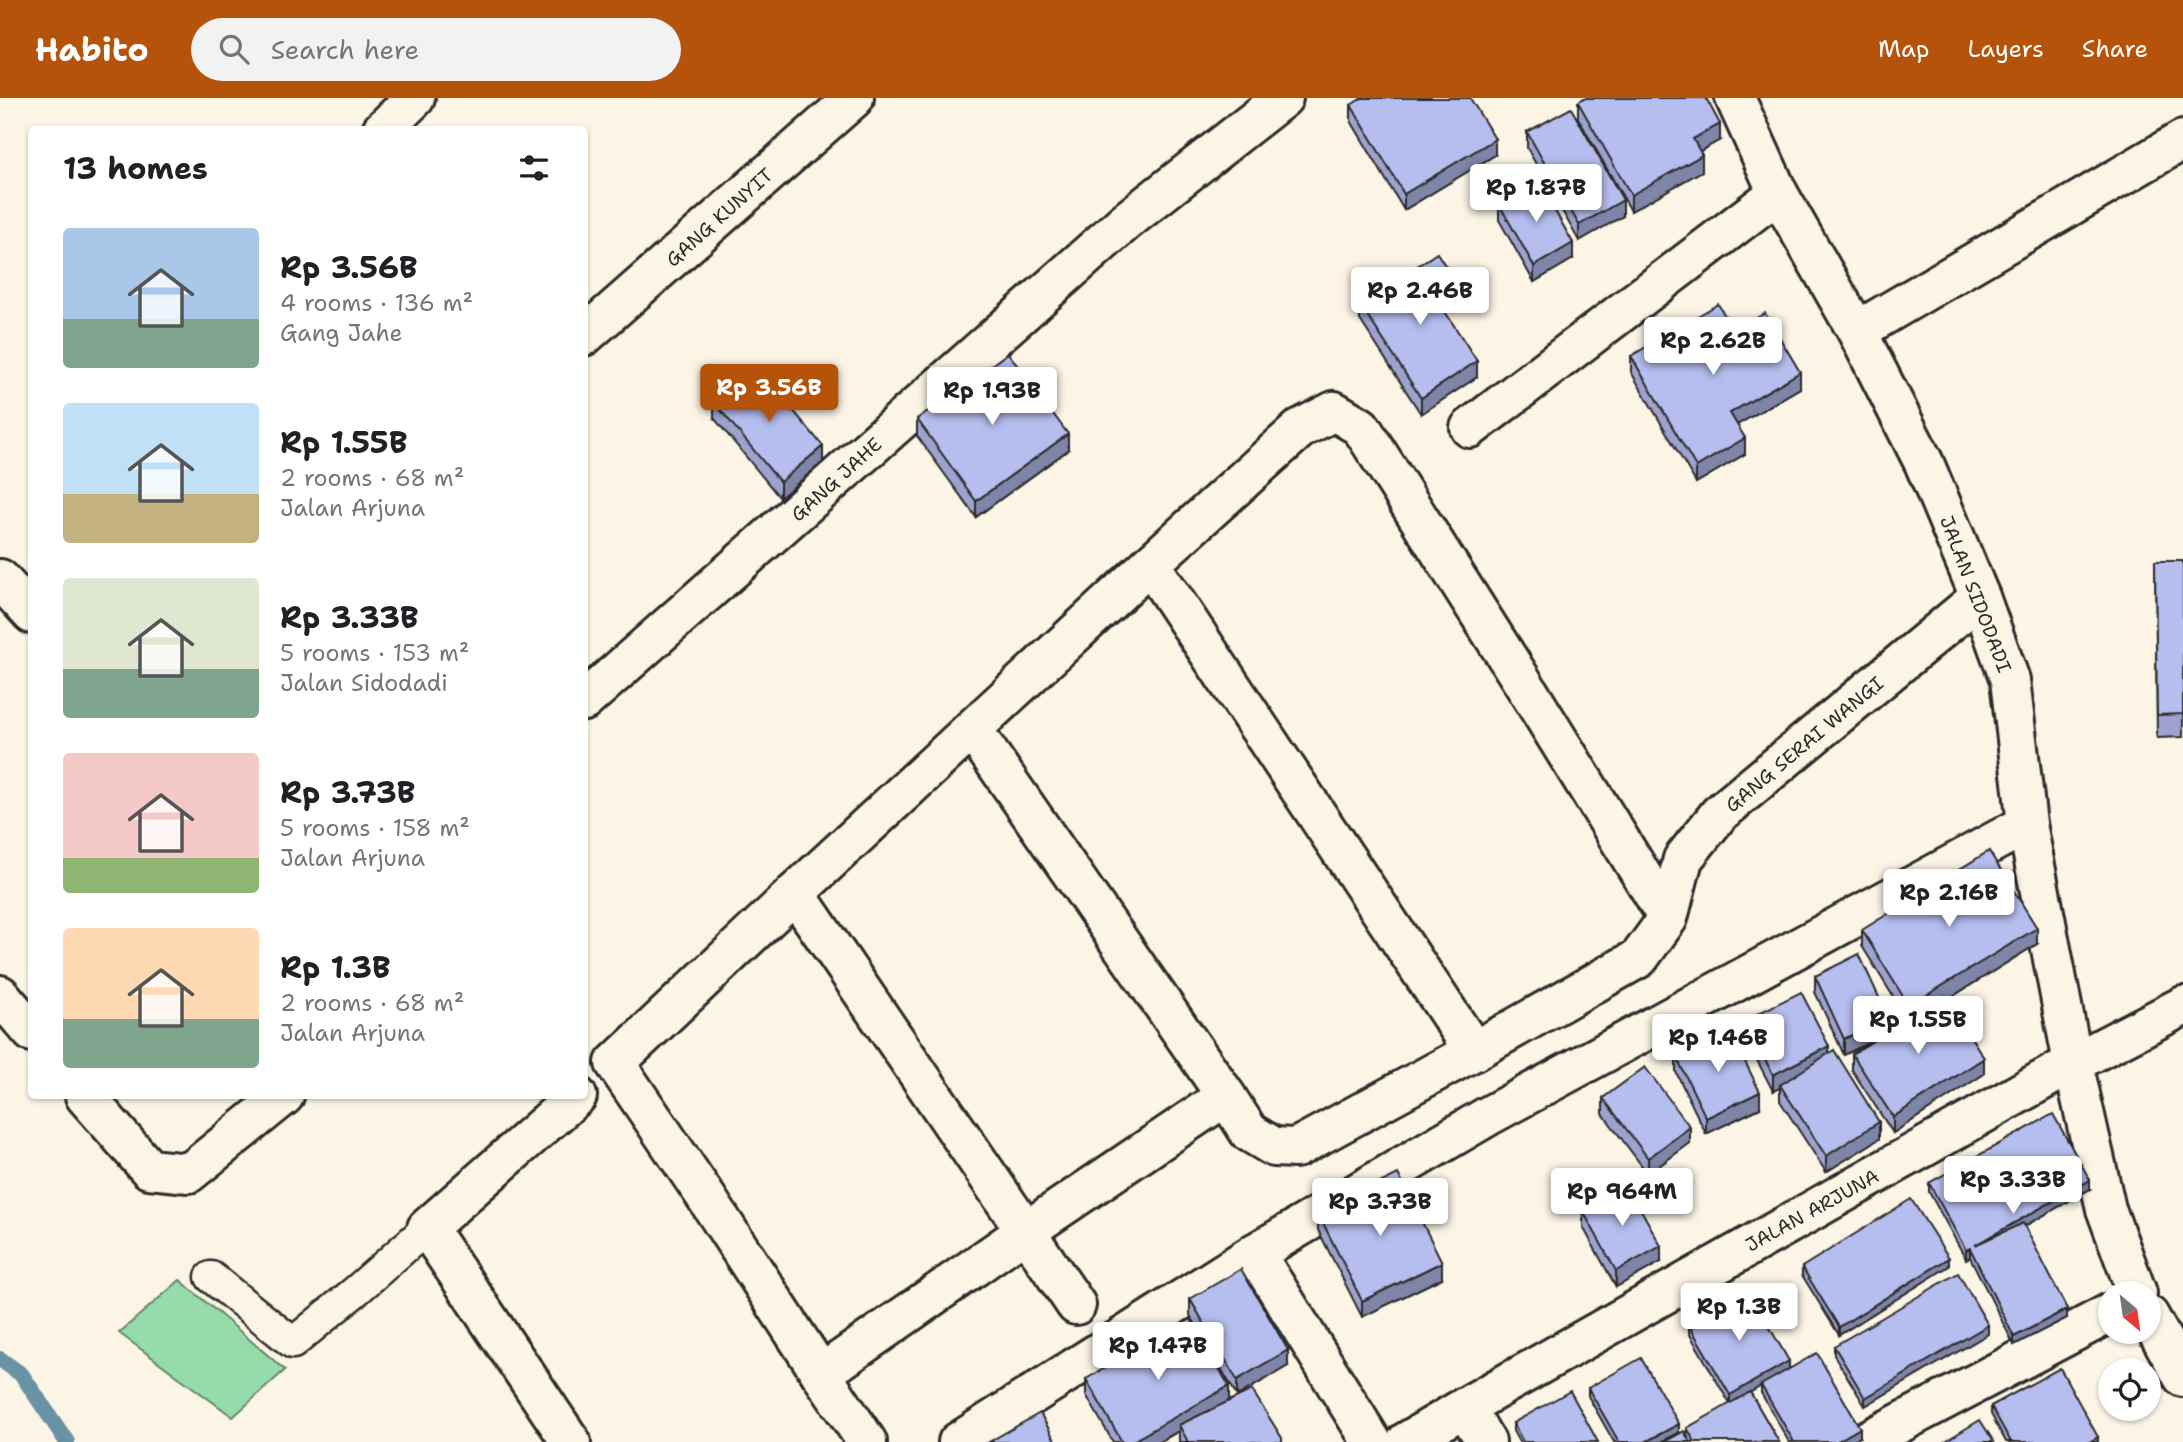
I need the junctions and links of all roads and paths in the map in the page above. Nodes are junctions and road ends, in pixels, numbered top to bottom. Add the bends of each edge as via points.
1 (415, 98) edge
2 (854, 98) edge
3 (1283, 98) edge
4 (1735, 98) edge
5 (386, 126) edge
6 (2183, 140) edge
7 (1778, 193) junction
8 (1857, 331) junction
9 (588, 332) edge
10 (1470, 428) dead end
11 (1150, 564) junction
12 (0, 579) edge
13 (1980, 597) junction
14 (28, 610) edge
15 (588, 697) edge
16 (972, 729) junction
17 (2027, 824) junction
18 (794, 893) junction
19 (1668, 918) junction
20 (0, 995) edge
21 (2183, 1006) edge
22 (28, 1027) edge
23 (1474, 1051) junction
24 (615, 1063) junction
25 (2073, 1063) junction
26 (588, 1086) edge
27 (1226, 1096) junction
28 (88, 1099) edge
29 (280, 1099) edge
30 (574, 1099) edge
31 (427, 1228) junction
32 (1026, 1231) junction
33 (1255, 1253) junction
34 (211, 1277) dead end
35 (2133, 1281) edge
36 (1076, 1305) dead end
37 (2098, 1319) edge
38 (2161, 1338) edge
39 (821, 1374) junction
40 (2183, 1377) edge
41 (1465, 1407) junction
42 (571, 1442) edge
43 (867, 1442) edge
44 (958, 1442) edge
45 (1372, 1442) edge
46 (1406, 1442) edge
47 (1486, 1442) edge
48 (1864, 1442) edge

1 - 5 street
2 - 9 street, GANG KUNYIT
3 - 15 street, GANG JAHE via 1125,222
4 - 7 street, JALAN SIDODADI
6 - 8 street
7 - 8 street, JALAN SIDODADI
7 - 10 street
8 - 13 street, JALAN SIDODADI via 1924,463
11 - 16 street
11 - 19 street via 1301,428 1334,411 1361,427
11 - 23 street
12 - 14 street
13 - 17 street, JALAN SIDODADI via 2010,680
13 - 19 street, GANG SERAI WANGI via 1719,814 1683,859
16 - 18 street
16 - 27 street
17 - 25 street, JALAN SIDODADI
17 - 33 street via 1488,1116
18 - 24 street
18 - 32 street
19 - 23 street via 1639,958
20 - 22 street
21 - 25 street, JALAN ARJUNA
23 - 27 street via 1296,1148 1274,1147 1249,1132
24 - 26 street
24 - 39 street
25 - 35 street, JALAN SIDODADI via 2106,1209
25 - 41 street, JALAN ARJUNA
27 - 32 street
28 - 29 street via 149,1170 189,1173
30 - 31 street
31 - 34 lane via 293,1343
31 - 42 street
32 - 36 street
32 - 39 street
33 - 44 street
33 - 45 street
37 - 48 street
38 - 40 street
39 - 43 street
41 - 46 street, JALAN ARJUNA
41 - 47 street

